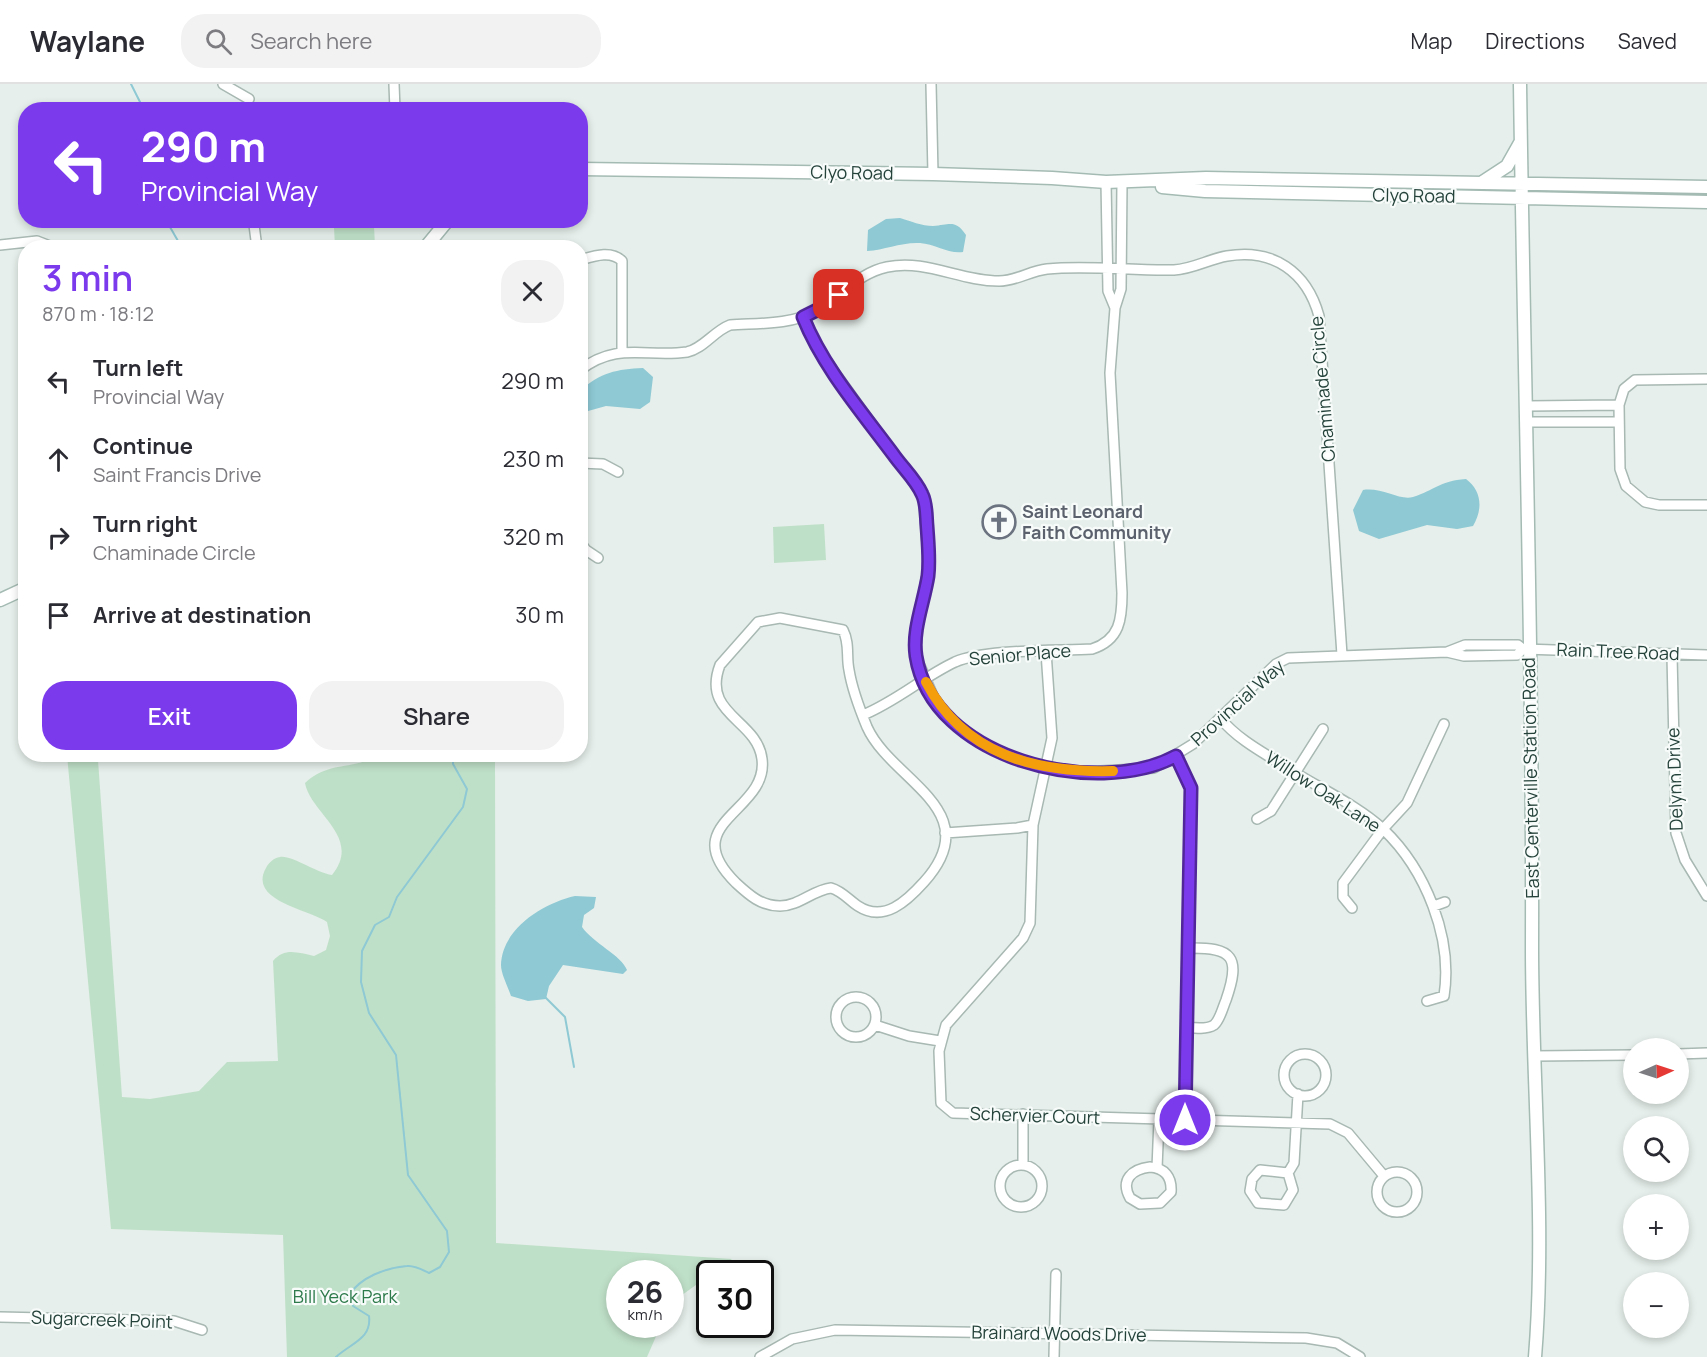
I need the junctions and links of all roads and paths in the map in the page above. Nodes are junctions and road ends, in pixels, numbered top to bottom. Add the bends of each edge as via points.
1 (223, 84) edge
2 (394, 84) edge
3 (932, 84) edge
4 (1520, 84) edge
5 (249, 99) dead end
6 (395, 102) edge
7 (1521, 139) junction
8 (588, 168) edge
9 (933, 174) junction
10 (1106, 182) junction
11 (1122, 183) junction
12 (1480, 184) junction
13 (1521, 185) junction
14 (1707, 187) edge
15 (1521, 199) junction
16 (1707, 202) edge
17 (441, 228) edge
18 (432, 240) edge
19 (18, 243) edge
20 (0, 245) edge
21 (588, 258) edge
22 (1108, 268) junction
23 (1122, 268) junction
24 (1115, 308) junction
25 (803, 317) junction
26 (622, 352) junction
27 (588, 364) edge
28 (1707, 379) edge
29 (1619, 405) junction
30 (1528, 406) junction
31 (1528, 422) junction
32 (1619, 422) junction
33 (588, 463) edge
34 (618, 472) dead end
35 (1707, 505) edge
36 (588, 550) edge
37 (598, 558) dead end
38 (18, 592) edge
39 (0, 600) edge
40 (1526, 649) junction
41 (1046, 651) junction
42 (1342, 655) junction
43 (1672, 655) junction
44 (1707, 655) edge
45 (925, 680) junction
46 (863, 716) junction
47 (1220, 718) junction
48 (1444, 724) dead end
49 (1323, 729) dead end
50 (1176, 756) junction
51 (1044, 767) junction
52 (1294, 772) junction
53 (1257, 819) dead end
54 (1033, 825) junction
55 (1383, 830) junction
56 (945, 833) junction
57 (1707, 896) edge
58 (1445, 902) dead end
59 (1434, 906) junction
60 (1352, 908) dead end
61 (1188, 948) junction
62 (1427, 1001) dead end
63 (875, 1024) junction
64 (1186, 1027) junction
65 (940, 1041) junction
66 (1707, 1053) edge
67 (1689, 1054) edge
68 (1623, 1055) edge
69 (1534, 1056) junction
70 (1298, 1094) junction
71 (1023, 1114) junction
72 (1159, 1120) junction
73 (1185, 1120) junction
74 (1296, 1123) junction
75 (1023, 1164) junction
76 (1157, 1168) junction
77 (1288, 1173) junction
78 (1384, 1176) junction
79 (1056, 1274) dead end
80 (0, 1317) edge
81 (202, 1330) dead end
82 (1054, 1334) junction
83 (760, 1357) edge
84 (1054, 1357) edge
85 (1360, 1357) edge
86 (1535, 1357) edge

1 - 5 street
2 - 6 street
3 - 9 street
4 - 7 street, East Centerville Station Road
7 - 12 street via 1507,166
7 - 13 street, East Centerville Station Road
8 - 9 street, Clyo Road
9 - 10 street, Clyo Road
10 - 11 street, Clyo Road
10 - 22 street
11 - 12 street, Clyo Road via 1206,178
11 - 15 street, Clyo Road via 1205,191
11 - 23 street
12 - 13 street, Clyo Road
13 - 14 street, Clyo Road
13 - 15 street, East Centerville Station Road
15 - 16 street, Clyo Road
15 - 30 street, East Centerville Station Road
17 - 18 street
19 - 20 street
21 - 26 street via 606,255 622,261
22 - 23 street, Chaminade Circle
22 - 24 street via 1108,291
22 - 25 street, Chaminade Circle via 1044,270 998,281 919,264 901,264 868,273 827,305
23 - 24 street
23 - 42 street, Chaminade Circle via 1185,269 1240,254 1279,262 1306,283 1321,328
24 - 41 street, Senior Place via 1110,373 1122,614 1115,634 1103,645
25 - 26 street, Chaminade Circle via 730,325 687,352
25 - 45 street, Provincial Way via 822,355 923,495 929,564 915,639 916,659
26 - 27 street, Chaminade Circle
28 - 29 street via 1635,380 1624,389
29 - 30 street
29 - 32 street
30 - 31 street, East Centerville Station Road
31 - 32 street
31 - 40 street, East Centerville Station Road
32 - 35 street via 1620,469 1632,493 1659,505
33 - 34 street via 603,464
36 - 37 street
38 - 39 street
40 - 42 street, Provincial Way via 1517,656 1464,656 1447,652
40 - 43 street, Rain Tree Road
40 - 69 street, East Centerville Station Road
41 - 45 street, Senior Place via 977,655 955,662
41 - 51 street, Schervier Court via 1052,738
42 - 47 street, Provincial Way via 1299,656 1276,664
43 - 44 street, Rain Tree Road
43 - 57 street, Delynn Drive via 1675,825 1684,860
45 - 46 street, Senior Place
45 - 51 street, Provincial Way via 936,703 951,720 982,744
46 - 56 street via 873,737 936,804
46 - 56 street via 843,630 788,618 769,619 758,622 736,645 720,665 716,691 722,704 755,740 763,762 755,788 719,829 716,854 723,869 748,895 766,904 794,904 831,888 864,910 881,912 903,902 928,877 938,864
47 - 50 street, Provincial Way
47 - 52 street, Willow Oak Lane via 1242,740
48 - 55 street via 1407,803
49 - 52 street
50 - 51 street, Provincial Way via 1154,768 1132,771 1083,772
50 - 61 street via 1191,788
51 - 54 street, Schervier Court
52 - 53 street via 1271,811
52 - 55 street, Willow Oak Lane
54 - 56 street
54 - 65 street, Schervier Court via 1027,933 952,1017
55 - 59 street, Willow Oak Lane via 1411,865
55 - 60 street via 1343,883 1343,897
58 - 59 street
59 - 62 street, Willow Oak Lane via 1445,985 1444,996
61 - 64 street
61 - 64 street via 1221,951 1235,970 1217,1021 1207,1027
63 - 63 street via 874,1007 855,995 844,999 835,1020 844,1034 856,1038 867,1034
63 - 65 street via 909,1036
64 - 73 street
65 - 71 street, Schervier Court via 939,1097 949,1112
66 - 67 street
68 - 69 street
69 - 86 street, East Centerville Station Road via 1538,1272
70 - 70 street via 1315,1092 1324,1084 1327,1071 1321,1060 1297,1055 1285,1065 1285,1083
70 - 74 street
71 - 72 street, Schervier Court
71 - 75 street
72 - 73 street, Schervier Court
72 - 76 street
73 - 74 street, Schervier Court
74 - 77 street via 1294,1163
74 - 78 street, Schervier Court via 1343,1128
75 - 75 street via 1007,1170 1000,1179 1000,1191 1009,1204 1031,1205 1042,1191 1038,1173
76 - 76 street via 1139,1169 1130,1175 1126,1186 1133,1201 1155,1204 1169,1196 1170,1179
77 - 77 street via 1268,1170 1255,1174 1250,1185 1252,1197 1258,1203 1284,1205 1293,1190
78 - 78 street via 1377,1187 1383,1206 1402,1212 1413,1205 1418,1188 1412,1177 1395,1171
79 - 82 street
80 - 81 street, Sugarcreek Point via 174,1321
82 - 83 street, Brainard Woods Drive via 822,1331 792,1339
82 - 84 street
82 - 85 street, Brainard Woods Drive via 1316,1339 1337,1343

